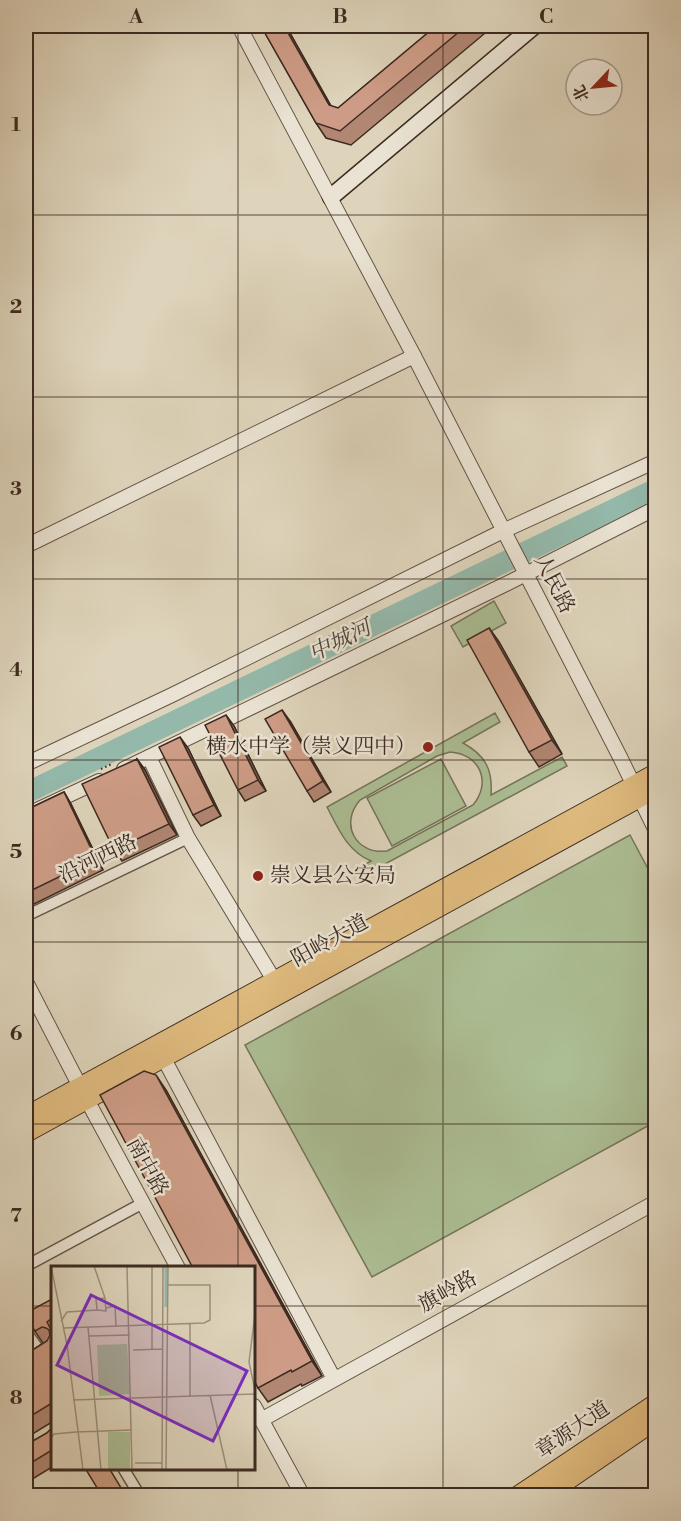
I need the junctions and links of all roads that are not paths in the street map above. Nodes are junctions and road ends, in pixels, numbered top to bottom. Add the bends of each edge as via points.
1 (239, 26) edge
2 (534, 26) edge
3 (331, 197) junction
4 (414, 356) junction
5 (656, 461) edge
6 (656, 508) edge
7 (506, 537) junction
8 (26, 546) edge
9 (524, 570) junction
10 (149, 758) junction
11 (26, 764) edge
12 (656, 773) edge
13 (656, 789) edge
14 (636, 791) junction
15 (26, 815) edge
16 (656, 831) edge
17 (188, 838) junction
18 (26, 916) edge
19 (274, 980) junction
20 (26, 982) edge
21 (163, 1057) junction
22 (83, 1094) junction
23 (26, 1116) edge
24 (26, 1133) edge
25 (656, 1202) edge
26 (143, 1203) junction
27 (26, 1266) edge
28 (177, 1266) edge
29 (26, 1332) edge
30 (51, 1349) edge
31 (334, 1378) junction
32 (656, 1403) edge
33 (255, 1408) edge
34 (261, 1420) junction
35 (656, 1420) edge
36 (124, 1470) edge
37 (140, 1496) edge
38 (303, 1496) edge
39 (517, 1496) edge
40 (545, 1496) edge

1 - 3 street, 人民路
2 - 3 main road
3 - 4 street, 人民路
4 - 7 street, 人民路
4 - 8 street
5 - 7 street
6 - 9 street
7 - 9 street, 人民路
7 - 11 street
9 - 10 street
9 - 14 street, 人民路
10 - 15 street
10 - 17 street
12 - 14 main road, 阳岭大道
13 - 14 main road, 阳岭大道
14 - 16 street, 人民路
14 - 19 main road, 阳岭大道
14 - 21 main road, 阳岭大道
17 - 18 street, 沿河西路
17 - 19 street
19 - 22 main road, 阳岭大道
20 - 22 street, 南中路
21 - 22 main road, 阳岭大道
21 - 31 street
22 - 23 main road, 阳岭大道
22 - 24 main road, 阳岭大道
22 - 26 street, 南中路
25 - 31 street, 旗岭路
26 - 27 street
26 - 28 street, 南中路
29 - 30 street via 38,1357
31 - 34 street, 旗岭路
32 - 39 main road, 章源大道
33 - 34 street
34 - 38 street
35 - 40 main road, 章源大道
36 - 37 street

